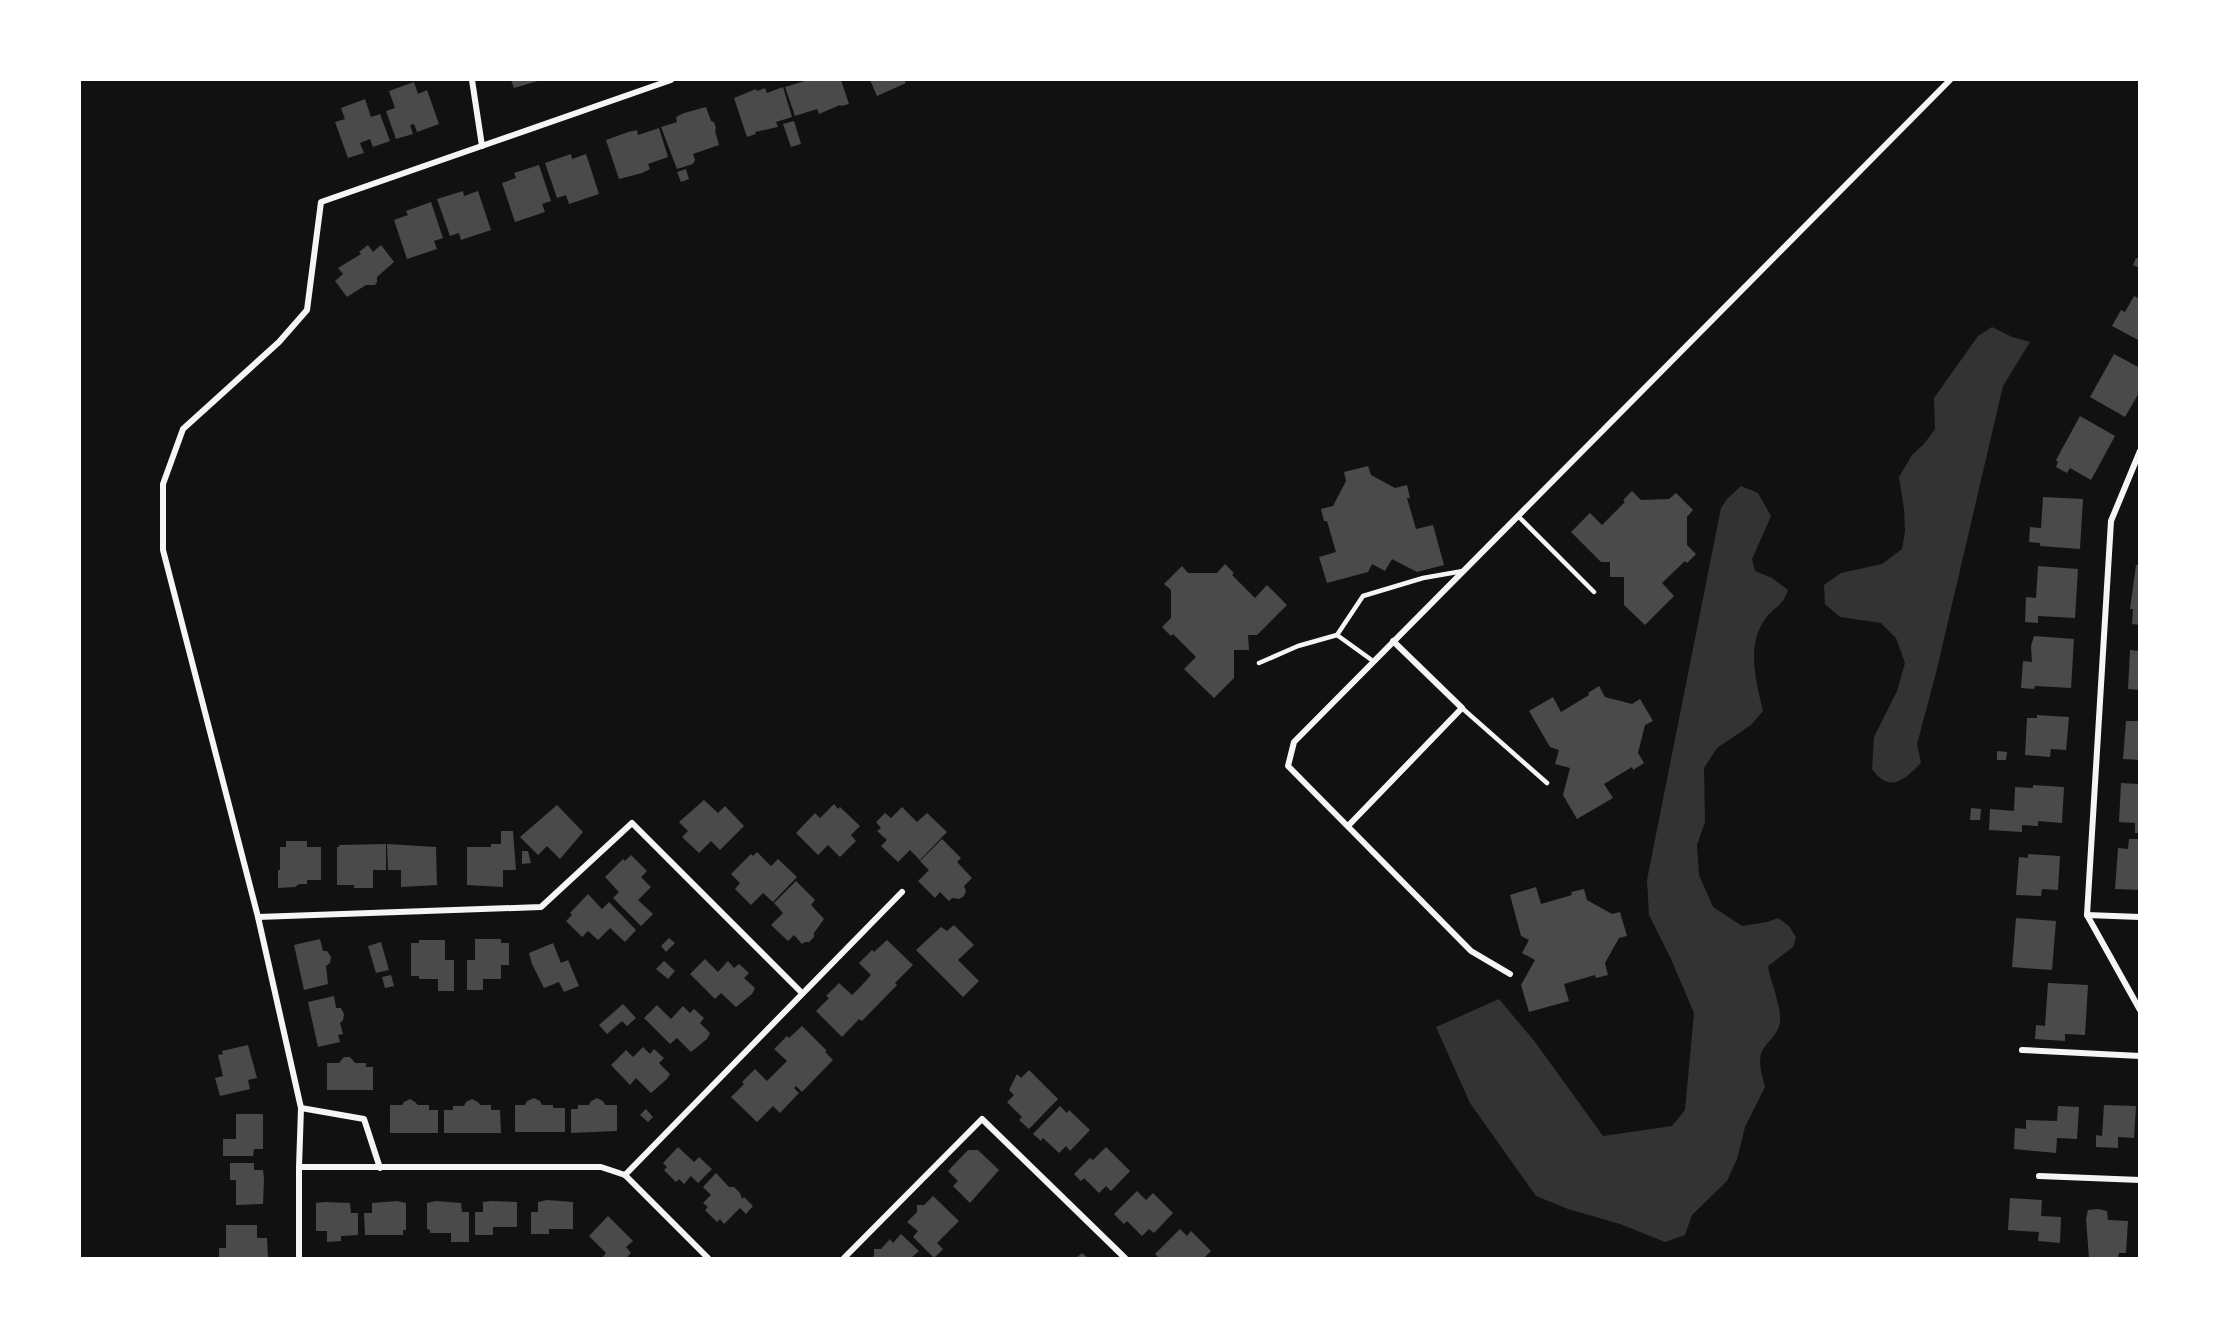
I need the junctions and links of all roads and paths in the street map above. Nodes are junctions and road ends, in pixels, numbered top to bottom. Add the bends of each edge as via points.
1 (472, 80) edge
2 (671, 80) edge
3 (1950, 80) edge
4 (482, 146) junction
5 (2139, 451) edge
6 (1518, 516) junction
7 (1463, 571) junction
8 (1594, 592) dead end
9 (1336, 635) junction
10 (1393, 641) junction
11 (1374, 661) junction
12 (1258, 663) dead end
13 (1462, 708) junction
14 (1547, 783) dead end
15 (1348, 826) junction
16 (902, 892) dead end
17 (2087, 915) junction
18 (258, 917) junction
19 (2139, 917) edge
20 (1510, 974) dead end
21 (802, 993) junction
22 (2139, 1010) edge
23 (2022, 1050) dead end
24 (2139, 1056) edge
25 (301, 1108) junction
26 (298, 1167) junction
27 (380, 1168) junction
28 (625, 1175) junction
29 (2039, 1176) dead end
30 (2139, 1180) edge
31 (299, 1258) edge
32 (708, 1258) edge
33 (844, 1258) edge
34 (1125, 1258) edge

1 - 4 street
2 - 4 street
3 - 6 street
4 - 18 street via 321,202 307,310 279,342 183,429 163,484 163,550
5 - 17 street via 2111,521
6 - 7 street
6 - 8 lane
7 - 9 lane via 1363,596
7 - 10 street
9 - 11 lane
9 - 12 lane
10 - 11 street
10 - 13 street
11 - 15 street via 1294,742 1288,766
13 - 14 lane
13 - 15 street
15 - 20 street via 1471,951
16 - 21 street
17 - 19 street
17 - 22 street
18 - 21 street via 541,907 632,823
18 - 25 street
21 - 28 street
23 - 24 street
25 - 26 street
25 - 27 street via 363,1119
26 - 27 street
26 - 31 street
27 - 28 street via 602,1167
28 - 32 street
29 - 30 street
33 - 34 street via 982,1119

